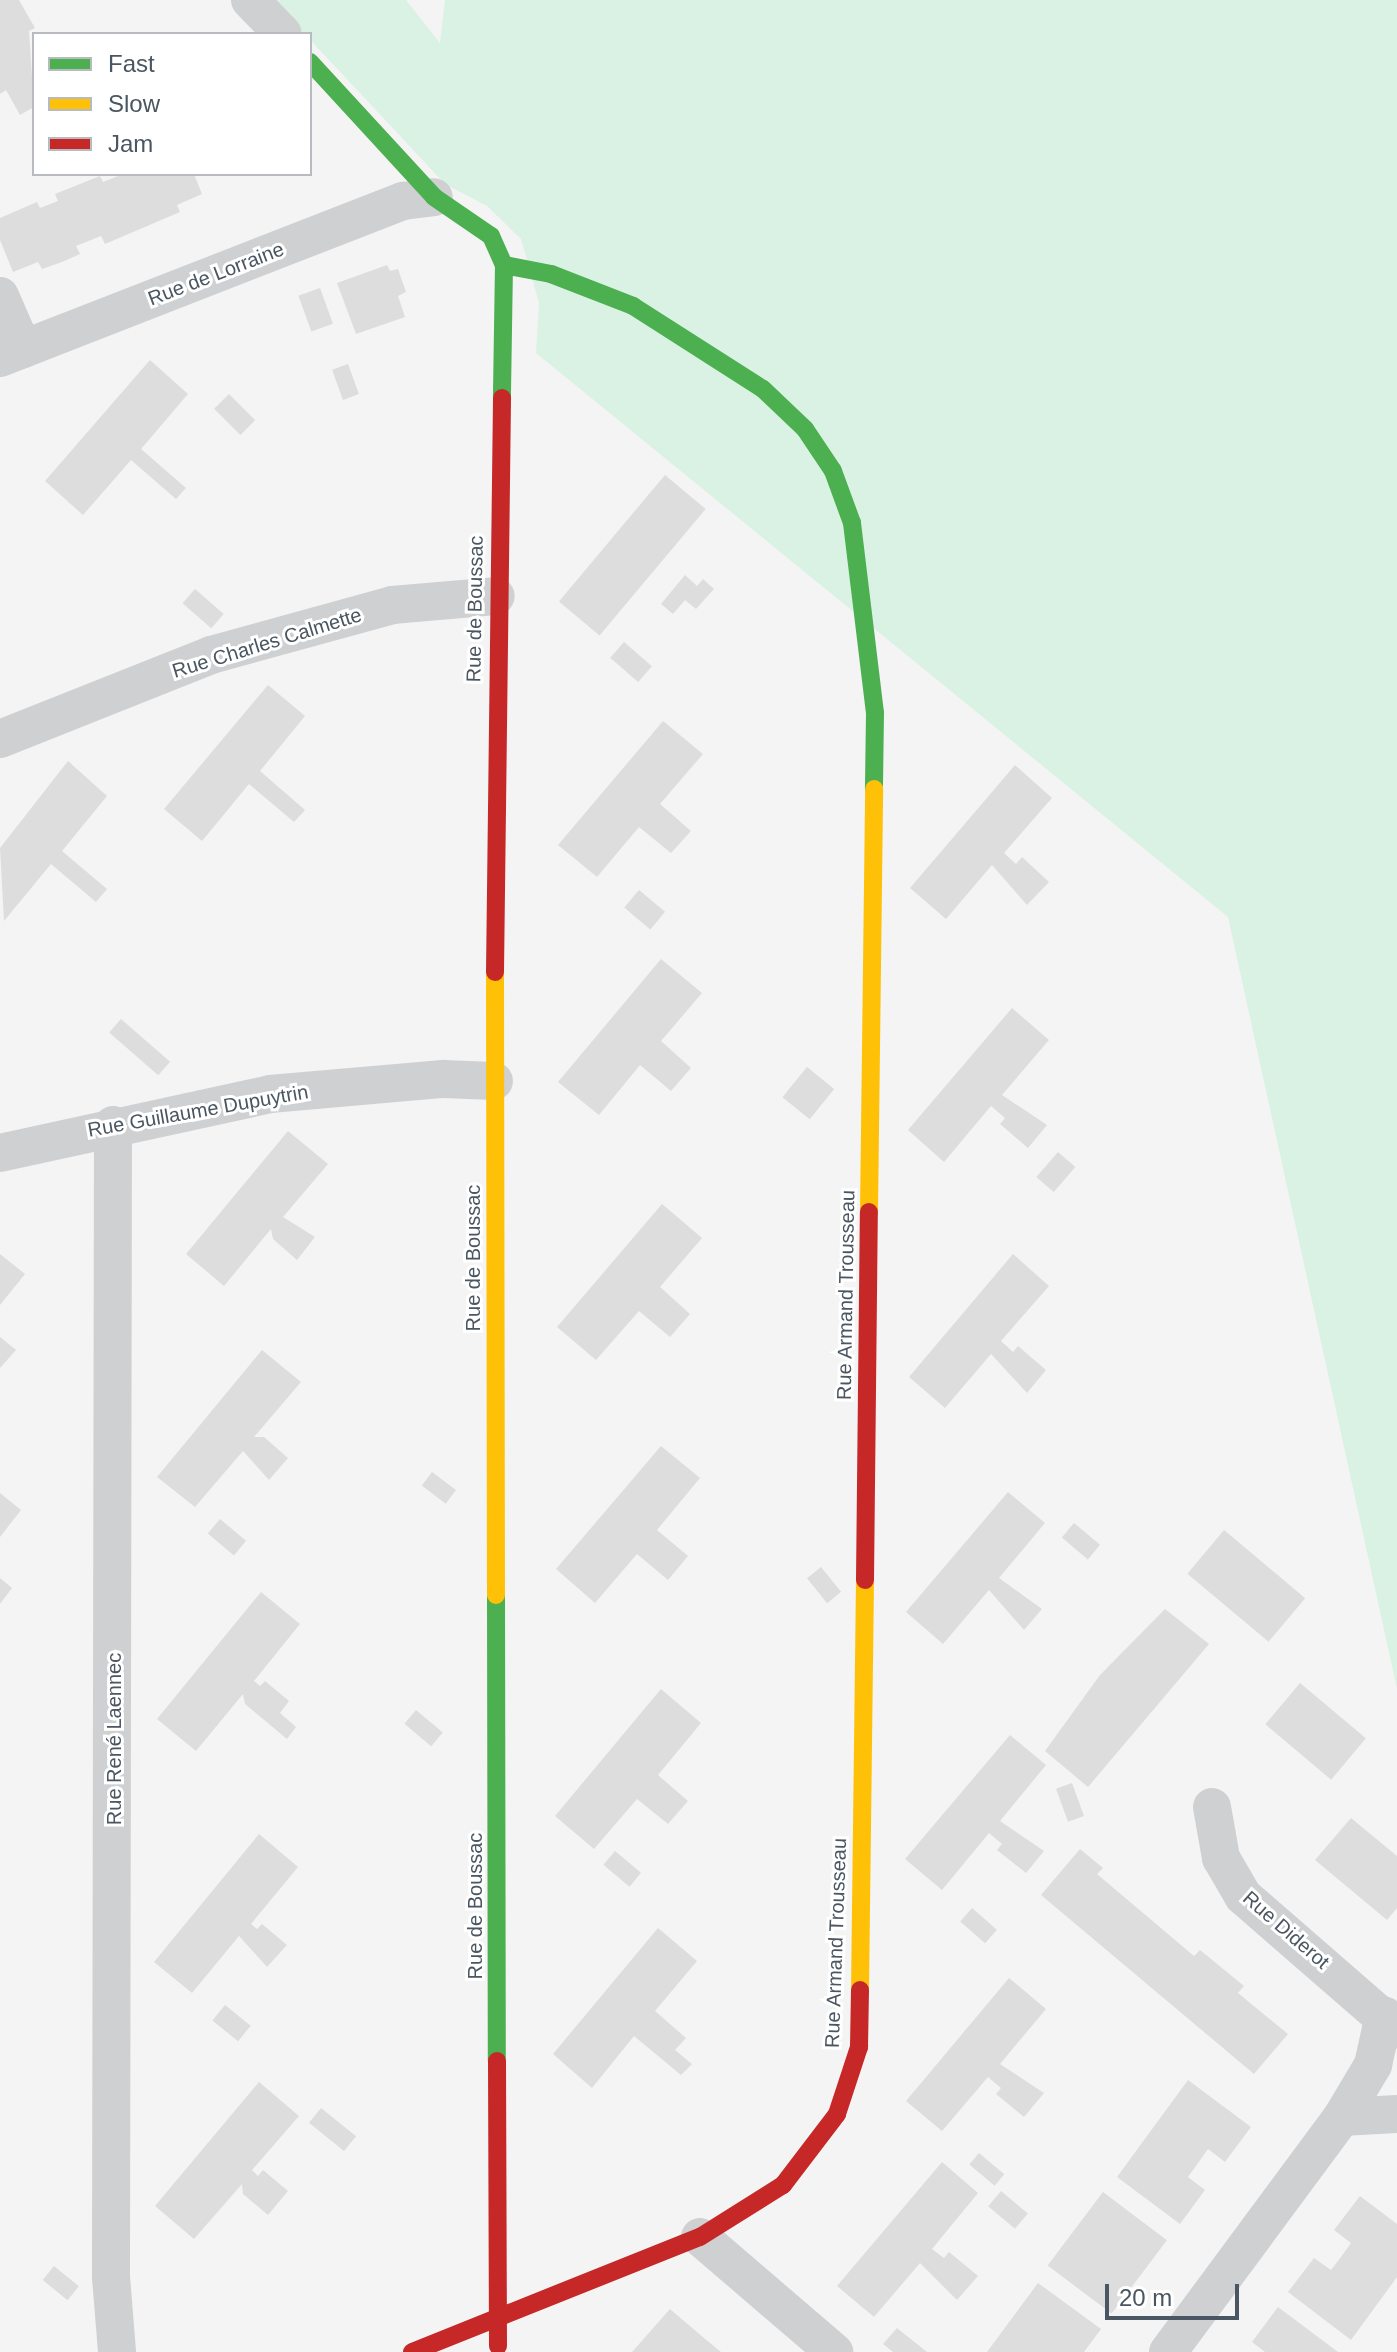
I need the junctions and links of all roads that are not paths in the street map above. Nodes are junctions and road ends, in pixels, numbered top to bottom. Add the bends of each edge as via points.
1 (250, 0) edge
2 (281, 32) edge
3 (312, 64) edge
4 (434, 197) junction
5 (504, 265) junction
6 (0, 296) edge
7 (11, 354) edge
8 (496, 596) junction
9 (0, 739) edge
10 (494, 1081) junction
11 (113, 1125) junction
12 (0, 1153) edge
13 (1212, 1807) dead end
14 (1390, 2022) edge
15 (1397, 2114) edge
16 (1342, 2117) junction
17 (700, 2237) junction
18 (498, 2320) junction
19 (117, 2352) edge
20 (412, 2352) edge
21 (498, 2352) edge
22 (834, 2352) edge
23 (1168, 2352) edge

1 - 2 street
3 - 4 street
4 - 5 street via 491,236
4 - 7 street, Rue de Lorraine via 403,201
5 - 8 street, Rue de Boussac
5 - 17 street, Rue Armand Trousseau via 551,274 633,306 763,389 805,429 833,471 852,523 875,713 859,2047 837,2114 783,2185
6 - 7 street
8 - 9 street, Rue Charles Calmette via 392,605 211,655
8 - 10 street, Rue de Boussac
10 - 11 street, Rue Guillaume Dupuytrin via 443,1079 270,1094
10 - 18 street, Rue de Boussac
11 - 12 street, Rue Guillaume Dupuytrin
11 - 19 street, Rue René Laennec via 118,1160 111,2277
13 - 14 street, Rue Diderot via 1221,1858 1243,1896
14 - 16 street via 1373,2065
15 - 16 street
16 - 23 street
17 - 18 street, Rue Armand Trousseau
17 - 22 street
18 - 20 street, Rue Armand Trousseau
18 - 21 street, Rue de Boussac

